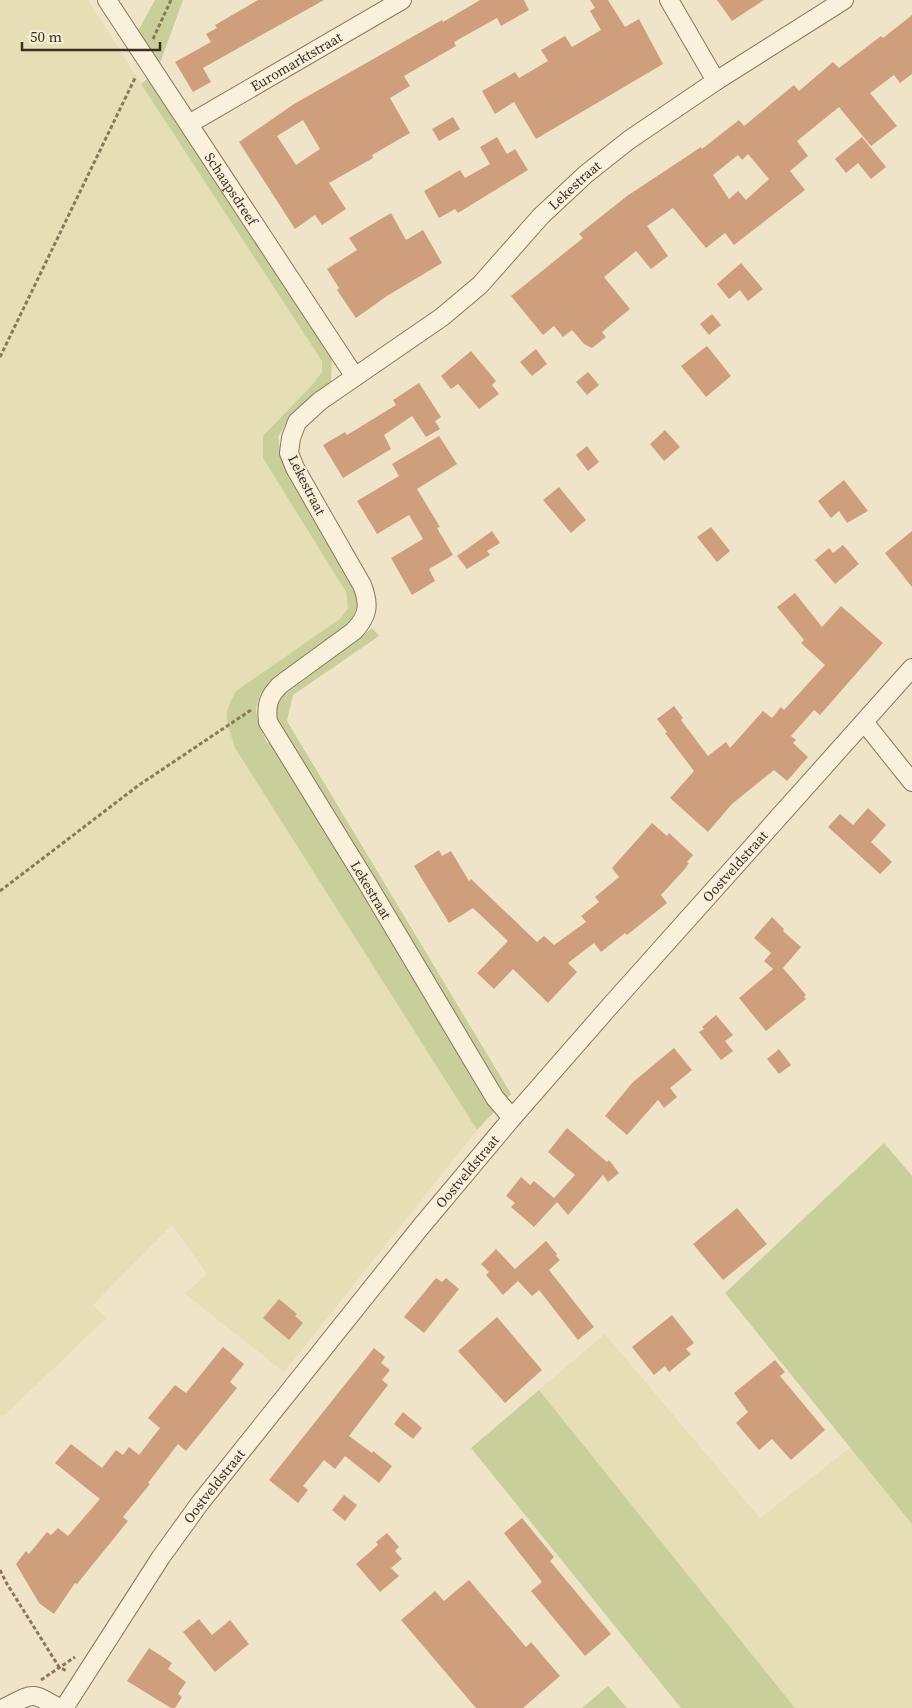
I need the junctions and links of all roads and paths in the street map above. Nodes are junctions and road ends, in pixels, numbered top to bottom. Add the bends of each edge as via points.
1 (107, 0) edge
2 (171, 0) edge
3 (402, 0) edge
4 (670, 0) edge
5 (844, 0) edge
6 (144, 57) junction
7 (716, 81) junction
8 (189, 124) junction
9 (0, 357) edge
10 (355, 377) junction
11 (912, 668) edge
12 (268, 702) junction
13 (864, 722) junction
14 (912, 782) edge
15 (0, 891) edge
16 (512, 1118) junction
17 (0, 1570) edge
18 (82, 1681) junction
19 (4, 1708) edge
20 (60, 1708) edge
21 (64, 1708) edge

1 - 6 street, Schaapsdreef
2 - 6 path
3 - 8 street, Euromarktstraat
4 - 7 street
5 - 7 street, Lekestraat
6 - 8 street, Schaapsdreef
6 - 9 path
7 - 10 street, Lekestraat via 629,140 586,174 542,216 480,285 442,317
8 - 10 street, Schaapsdreef
10 - 12 street, Lekestraat via 297,422 289,453 362,585 367,597 364,620 354,631 280,685
11 - 13 street, Oostveldstraat
12 - 15 path via 247,712 139,785
12 - 16 street, Lekestraat via 268,722 495,1098
13 - 14 street
13 - 16 street, Oostveldstraat
16 - 18 street, Oostveldstraat via 200,1503 161,1557
17 - 18 path via 59,1667
18 - 21 street, Oostveldstraat
19 - 20 street via 29,1695 36,1695

